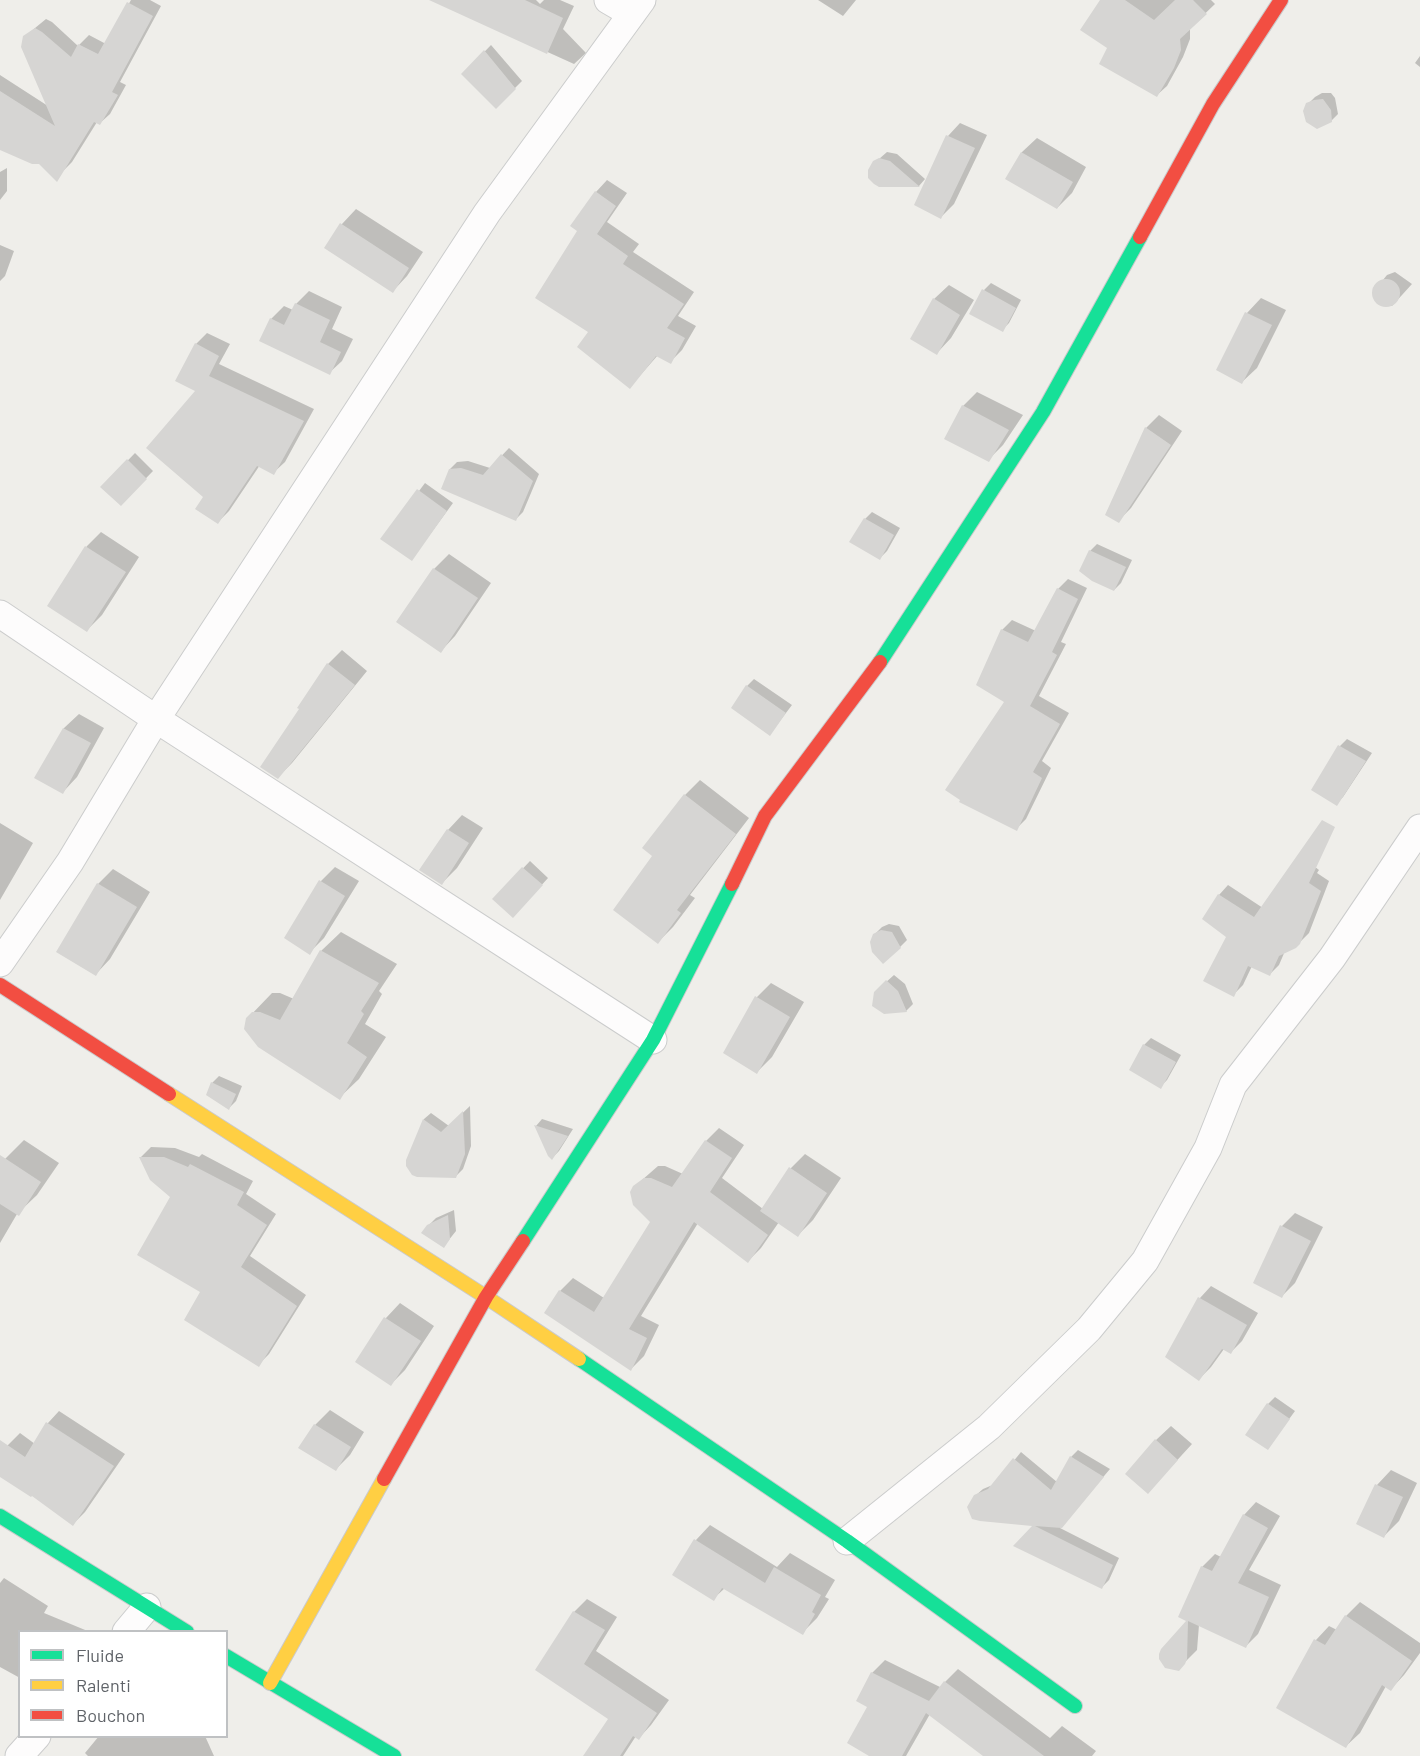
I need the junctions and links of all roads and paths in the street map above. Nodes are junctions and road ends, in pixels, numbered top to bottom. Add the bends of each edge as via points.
1 (608, 0) edge
2 (1281, 0) edge
3 (637, 7) edge
4 (0, 614) edge
5 (156, 719) junction
6 (1420, 828) edge
7 (0, 963) edge
8 (0, 985) edge
9 (653, 1040) junction
10 (486, 1297) junction
11 (0, 1516) edge
12 (847, 1541) junction
13 (147, 1607) junction
14 (128, 1630) edge
15 (184, 1630) edge
16 (228, 1657) edge
17 (270, 1683) junction
18 (1076, 1706) dead end
19 (36, 1738) edge
20 (19, 1756) edge
21 (394, 1756) edge

1 - 3 street
2 - 9 street via 1213,104 1042,412 963,537 876,668 765,816
3 - 5 street via 487,213
4 - 5 street
5 - 7 street via 70,862
5 - 9 street
6 - 12 street via 1332,958 1233,1085 1208,1148 1145,1261 1089,1329 988,1427
8 - 10 street
9 - 10 street
10 - 12 street
10 - 17 street
11 - 13 street
12 - 18 street
13 - 14 street
13 - 15 street
16 - 17 street
17 - 21 street
19 - 20 street

